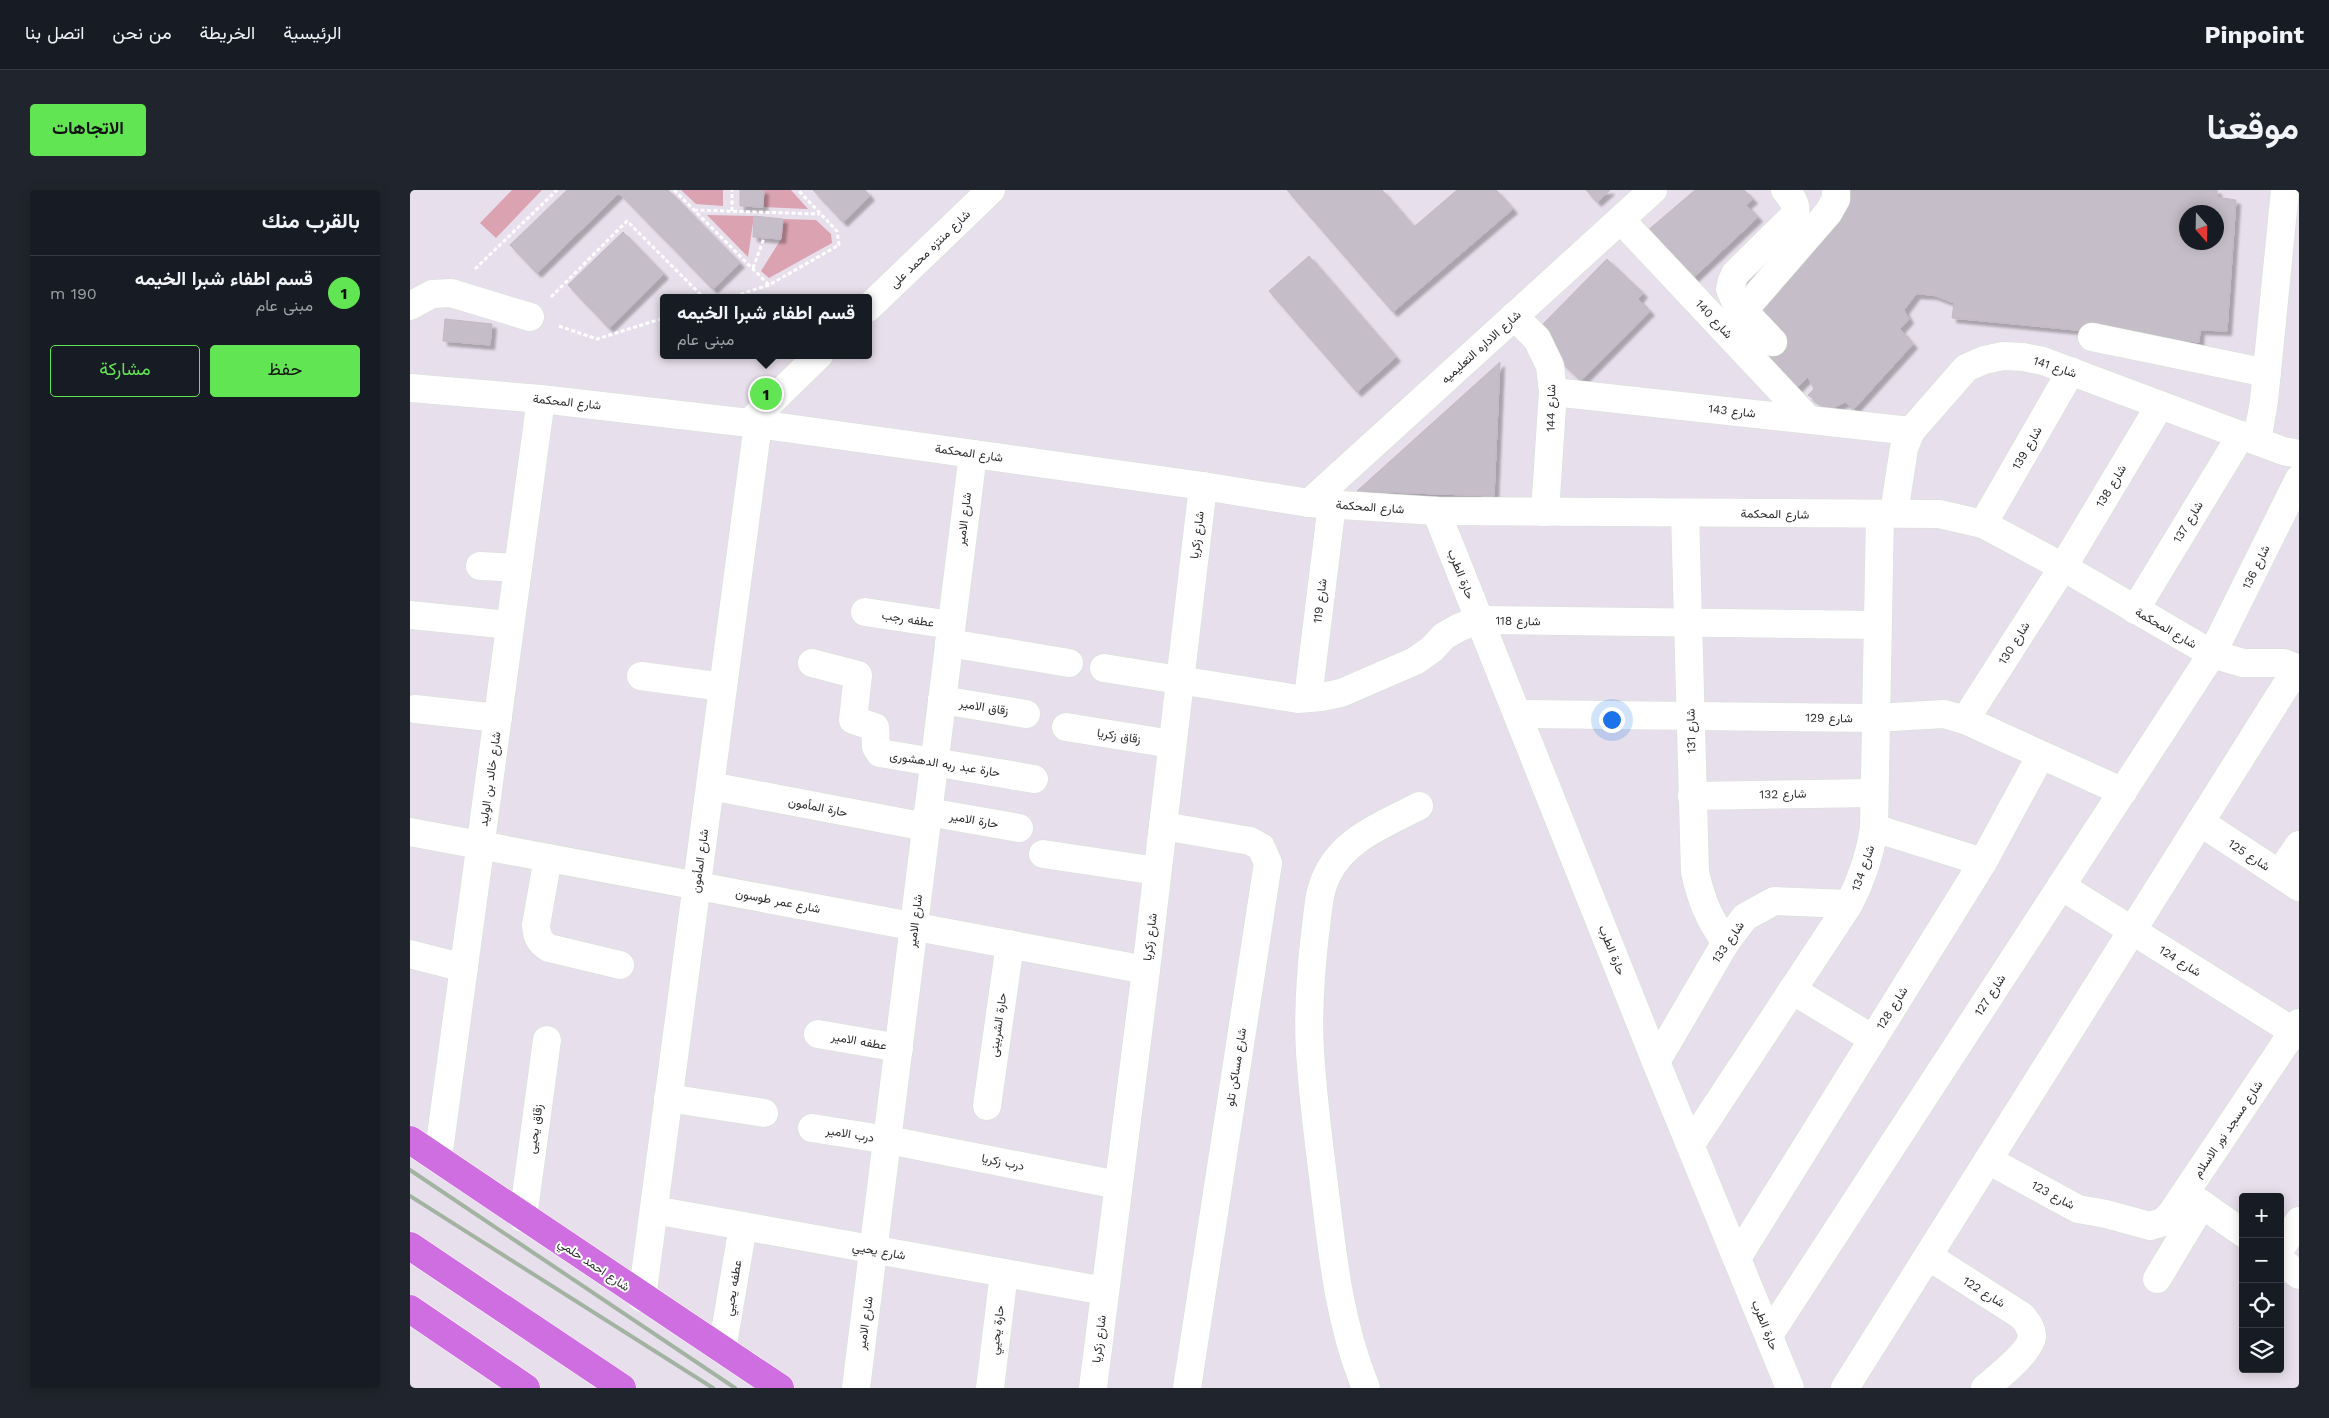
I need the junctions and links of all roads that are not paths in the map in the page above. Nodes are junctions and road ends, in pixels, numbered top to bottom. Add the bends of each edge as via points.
1 (991, 190) edge
2 (1653, 190) edge
3 (1784, 190) edge
4 (1836, 190) edge
5 (2285, 190) edge
6 (1621, 220) junction
7 (872, 304) edge
8 (410, 306) edge
9 (1743, 311) junction
10 (1514, 316) junction
11 (530, 317) road end
12 (2092, 337) dead end
13 (1773, 342) dead end
14 (815, 359) edge
15 (2071, 372) junction
16 (2267, 373) junction
17 (410, 388) edge
18 (1553, 392) junction
19 (541, 399) junction
20 (2160, 405) junction
21 (1808, 419) junction
22 (753, 424) junction
23 (1911, 431) junction
24 (2249, 438) junction
25 (972, 454) junction
26 (2299, 454) edge
27 (2299, 479) edge
28 (1203, 486) junction
29 (1320, 504) junction
30 (1436, 511) junction
31 (1545, 512) junction
32 (1685, 513) junction
33 (1887, 514) junction
34 (1983, 524) junction
35 (480, 566) dead end
36 (2062, 567) junction
37 (518, 568) junction
38 (2135, 610) junction
39 (865, 612) dead end
40 (410, 615) edge
41 (1480, 620) junction
42 (1688, 623) junction
43 (510, 625) junction
44 (1878, 625) junction
45 (950, 634) junction
46 (2212, 654) junction
47 (1069, 662) dead end
48 (812, 664) dead end
49 (1104, 668) dead end
50 (2298, 668) edge
51 (641, 676) dead end
52 (1180, 679) junction
53 (723, 687) junction
54 (1308, 698) junction
55 (942, 700) junction
56 (415, 709) dead end
57 (1026, 714) dead end
58 (1518, 714) junction
59 (1690, 716) junction
60 (498, 718) junction
61 (1876, 718) junction
62 (1965, 720) junction
63 (1066, 727) dead end
64 (1172, 744) junction
65 (2041, 755) junction
66 (934, 762) junction
67 (1034, 779) dead end
68 (710, 786) junction
69 (2123, 792) junction
70 (1874, 793) junction
71 (1692, 796) junction
72 (1419, 806) dead end
73 (928, 820) junction
74 (2200, 822) junction
75 (1163, 826) junction
76 (1019, 828) dead end
77 (1874, 828) junction
78 (410, 832) edge
79 (2299, 845) edge
80 (481, 846) junction
81 (1043, 854) dead end
82 (548, 858) junction
83 (1983, 862) junction
84 (1157, 870) junction
85 (2289, 881) edge
86 (697, 886) junction
87 (2061, 886) junction
88 (1849, 904) junction
89 (914, 927) junction
90 (2132, 931) junction
91 (1726, 942) junction
92 (1010, 944) junction
93 (410, 954) edge
94 (620, 965) dead end
95 (464, 968) junction
96 (1146, 970) junction
97 (1792, 990) junction
98 (2297, 1030) edge
99 (818, 1034) dead end
100 (1873, 1039) junction
101 (547, 1040) dead end
102 (899, 1048) junction
103 (1656, 1062) junction
104 (668, 1098) junction
105 (987, 1106) dead end
106 (764, 1113) dead end
107 (812, 1128) dead end
108 (410, 1140) edge
109 (888, 1140) junction
110 (1691, 1144) junction
111 (438, 1158) junction
112 (1988, 1160) junction
113 (1118, 1184) junction
114 (2193, 1199) junction
115 (654, 1210) junction
116 (523, 1218) junction
117 (2299, 1221) edge
118 (743, 1226) junction
119 (2150, 1226) joint
120 (2239, 1230) edge
121 (2284, 1243) edge
122 (410, 1246) edge
123 (875, 1250) junction
124 (1928, 1256) junction
125 (1738, 1258) junction
126 (2284, 1263) edge
127 (1004, 1273) junction
128 (2299, 1275) edge
129 (2157, 1279) dead end
130 (1105, 1291) junction
131 (642, 1298) junction
132 (410, 1309) edge
133 (1769, 1335) junction
134 (722, 1350) junction
135 (526, 1388) edge
136 (622, 1388) edge
137 (780, 1388) edge
138 (856, 1388) edge
139 (990, 1388) edge
140 (1093, 1388) edge
141 (1187, 1388) edge
142 (1366, 1388) edge
143 (1790, 1388) edge
144 (1845, 1388) edge
145 (1985, 1388) edge

1 - 7 street, شارع منتزه محمد على
2 - 6 street, شارع الاداره التعليميه
3 - 9 street via 1794,201 1795,214 1735,274 1732,281 1732,297
4 - 9 street via 1836,199 1828,213
5 - 16 street
6 - 10 street, شارع الاداره التعليميه
6 - 21 street, شارع 140
8 - 11 street via 432,294 450,293
9 - 13 street
10 - 18 street, شارع 144 via 1536,339 1550,366
10 - 29 street, شارع الاداره التعليميه
12 - 16 street
14 - 22 street
15 - 20 street, شارع 141
15 - 23 street, شارع 141 via 2023,357 2003,356 1984,360 1966,368
15 - 34 street, شارع 139
16 - 24 street
17 - 19 street, شارع المحكمة
18 - 21 street, شارع 143
18 - 31 street, شارع 144
19 - 22 street, شارع المحكمة
19 - 37 street, شارع خالد بن الوليد
20 - 24 street, شارع 141
20 - 36 street, شارع 138
21 - 23 street, شارع 143
22 - 25 street, شارع المحكمة
22 - 53 street, شارع المأمون
23 - 33 street, شارع 141
24 - 26 street, شارع 141
24 - 38 street, شارع 137
25 - 28 street, شارع المحكمة
25 - 45 street, شارع الامير
27 - 46 street, شارع 136
28 - 29 street, شارع المحكمة
28 - 52 street, شارع زكريا
29 - 30 street, شارع المحكمة
29 - 54 street, شارع 119
30 - 31 street, شارع المحكمة
30 - 41 street, حارة الطرب
31 - 32 street, شارع المحكمة
32 - 33 street, شارع المحكمة
32 - 42 street, شارع 131
33 - 34 street, شارع المحكمة via 1939,514
33 - 44 street, شارع 134
34 - 36 street, شارع المحكمة
35 - 37 street
36 - 38 street, شارع المحكمة
36 - 62 street, شارع 130
37 - 43 street, شارع خالد بن الوليد
38 - 46 street, شارع المحكمة
39 - 45 street, عطفه رجب
40 - 43 street
41 - 42 street, شارع 118
41 - 54 street, شارع 118 via 1444,636 1415,661 1341,694
41 - 58 street, حارة الطرب
42 - 44 street, شارع 118
42 - 59 street, شارع 131
43 - 60 street, شارع خالد بن الوليد
44 - 61 street, شارع 134
45 - 47 street, عطفه رجب
45 - 55 street, شارع الامير
46 - 50 street, شارع المحكمة via 2243,663 2284,663
46 - 69 street, شارع 127
48 - 66 street, حارة عبد ربه الدهشورى via 858,674 853,720 875,727 877,751
49 - 52 street, شارع 118
50 - 74 street
51 - 53 street
52 - 54 street, شارع 118
52 - 64 street, شارع زكريا
53 - 68 street, شارع المأمون
55 - 57 street, زقاق الامير
55 - 66 street, شارع الامير
56 - 60 street
58 - 59 street, شارع 129
58 - 103 street, حارة الطرب
59 - 61 street, شارع 129
59 - 71 street, شارع 131
60 - 80 street, شارع خالد بن الوليد
61 - 62 street, شارع 129 via 1944,714
61 - 70 street, شارع 134
62 - 65 street, شارع 129
63 - 64 street, زقاق زكريا
64 - 75 street, شارع زكريا
65 - 69 street, شارع 129
65 - 83 street, شارع 128
66 - 67 street, حارة عبد ربه الدهشورى
66 - 73 street, شارع الامير
68 - 73 street, حارة المأمون
68 - 86 street, شارع المأمون
69 - 87 street, شارع 127
70 - 71 street, شارع 132
70 - 77 street, شارع 134
71 - 91 street, شارع 131 via 1695,872 1700,897 1713,925
72 - 142 street via 1360,837 1338,858 1327,875 1320,894 1311,974 1310,1064 1336,1281 1344,1325
73 - 76 street, حارة الامير
73 - 89 street, شارع الامير
74 - 85 street, شارع 125
74 - 90 street
75 - 84 street, شارع زكريا
75 - 141 street, شارع مساكن تلو via 1250,841 1261,847 1268,863
77 - 83 street
77 - 88 street, شارع 134 via 1867,862
78 - 80 street, شارع عمر طوسون
79 - 85 street
80 - 82 street, شارع عمر طوسون
80 - 95 street, شارع خالد بن الوليد
81 - 84 street
82 - 86 street, شارع عمر طوسون
82 - 94 street via 536,925 541,943 549,948
83 - 100 street, شارع 128
84 - 96 street, شارع زكريا
86 - 89 street, شارع عمر طوسون
86 - 104 street, شارع المأمون
87 - 90 street, شارع 124
87 - 133 street, شارع 127
88 - 91 street, شارع 133 via 1774,901 1745,916
88 - 97 street, شارع 134
89 - 92 street, شارع عمر طوسون
89 - 102 street, شارع الامير
90 - 98 street, شارع 124
90 - 112 street
91 - 103 street, شارع 133
92 - 96 street, شارع عمر طوسون
92 - 105 street, حارة الشربينى
93 - 95 street
95 - 111 street, شارع خالد بن الوليد
96 - 113 street, شارع زكريا
97 - 100 street
97 - 110 street, شارع 134
98 - 114 street, شارع مسجد نور الاسلام
99 - 102 street, عطفه الامير
100 - 125 street, شارع 128
101 - 116 street, زقاق يحيى
102 - 109 street, شارع الامير
103 - 110 street, حارة الطرب
104 - 106 street
104 - 115 street, شارع المأمون
107 - 109 street, درب الامير
108 - 111 main road, شارع احمد حلمي
109 - 113 street, درب زكريا
109 - 123 street, شارع الامير
110 - 125 street, حارة الطرب
111 - 116 main road, شارع احمد حلمي
112 - 119 street, شارع 123 via 2078,1209
112 - 124 street
113 - 130 street, شارع زكريا
114 - 119 street, شارع مسجد نور الاسلام via 2163,1222
114 - 120 street
114 - 129 street
115 - 118 street, شارع يحيي
115 - 131 street, شارع المأمون
116 - 131 main road, شارع احمد حلمي
117 - 121 street
118 - 123 street, شارع يحيي
118 - 134 street, عطفه يحيي
122 - 136 main road
123 - 127 street, شارع يحيي
123 - 138 street, شارع الامير
124 - 144 street
124 - 145 street, شارع 122 via 2022,1316 2029,1325 2032,1335 2030,1346
125 - 133 street, حارة الطرب
126 - 128 street
127 - 130 street, شارع يحيي
127 - 139 street, حارة يحيي
130 - 140 street, شارع زكريا
131 - 134 main road, شارع احمد حلمي
132 - 135 main road
133 - 143 street, حارة الطرب
134 - 137 main road, شارع احمد حلمي

